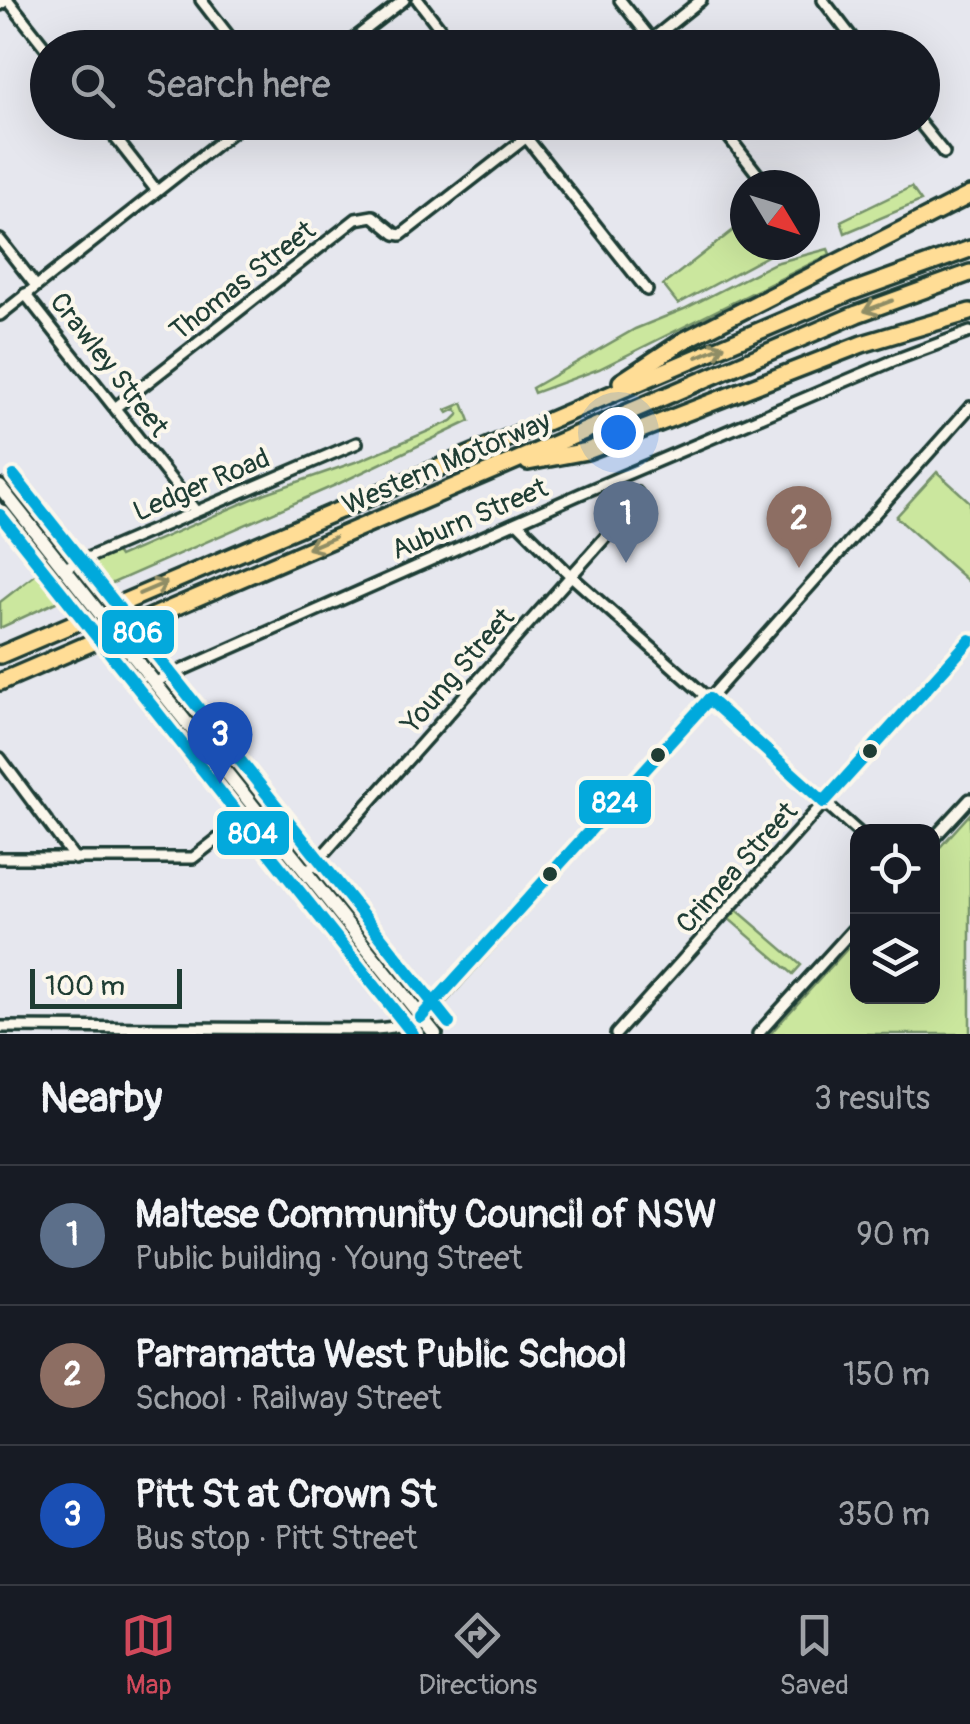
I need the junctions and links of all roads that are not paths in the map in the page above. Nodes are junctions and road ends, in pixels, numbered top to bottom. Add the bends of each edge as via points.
1 (200, 0) edge
2 (404, 0) edge
3 (418, 0) edge
4 (620, 0) edge
5 (701, 0) edge
6 (823, 0) edge
7 (4, 1) edge
8 (224, 30) edge
9 (365, 30) edge
10 (440, 30) edge
11 (643, 30) edge
12 (669, 30) edge
13 (846, 30) edge
14 (30, 31) edge
15 (117, 140) edge
16 (222, 140) edge
17 (524, 140) edge
18 (529, 140) edge
19 (731, 140) edge
20 (934, 140) edge
21 (944, 153) dead end
22 (754, 170) edge
23 (156, 191) junction
24 (968, 197) edge
25 (0, 240) edge
26 (970, 249) edge
27 (970, 273) edge
28 (36, 286) junction
29 (647, 290) dead end
30 (26, 294) junction
31 (966, 313) edge
32 (0, 315) edge
33 (970, 332) edge
34 (588, 403) junction
35 (116, 407) junction
36 (970, 407) edge
37 (357, 443) dead end
38 (500, 467) junction
39 (1, 490) edge
40 (637, 493) dead end
41 (195, 510) junction
42 (518, 523) junction
43 (64, 568) junction
44 (570, 576) junction
45 (970, 640) edge
46 (0, 655) edge
47 (0, 682) edge
48 (154, 682) junction
49 (710, 699) junction
50 (0, 758) edge
51 (970, 799) edge
52 (824, 802) junction
53 (256, 810) junction
54 (850, 825) edge
55 (940, 831) edge
56 (0, 858) edge
57 (75, 859) junction
58 (306, 874) junction
59 (850, 933) edge
60 (420, 1017) junction
61 (0, 1028) edge
62 (87, 1031) edge
63 (280, 1031) edge
64 (435, 1034) edge
65 (616, 1034) edge
66 (758, 1034) edge

1 - 8 street
2 - 3 street
2 - 9 street
3 - 10 street
4 - 11 street
5 - 12 street
6 - 13 street
7 - 14 street
15 - 23 street
16 - 23 street
17 - 35 street, Thomas Street via 398,236 376,218 356,219
18 - 29 street
19 - 22 street
20 - 21 street
23 - 28 street
24 - 34 highway via 683,341
25 - 28 street
34 -> 26 highway, Western Motorway
27 -> 38 highway, Western Motorway via 857,314
28 - 30 street
30 - 32 street
30 - 35 street, Crawley Street
31 - 38 highway via 862,344 587,451
33 - 42 street, Auburn Street
46 -> 34 highway, Western Motorway
35 - 41 street, Crawley Street
36 - 49 street
37 - 41 street, Ledger Road
38 -> 47 highway, Western Motorway
39 - 43 main road
40 - 44 street, Young Street
41 - 43 street, Ledger Road
42 - 44 street
42 - 48 street, Auburn Street
43 - 48 main road, bridge
44 - 49 street
44 - 58 street, Young Street
45 - 52 street, Crimea Street
48 - 53 main road
49 - 52 street
49 - 60 street
50 - 57 street
51 - 55 street
52 - 54 street
52 - 65 street, Crimea Street
53 - 57 street via 192,858
53 - 58 main road
56 - 57 street
58 - 60 main road
59 - 66 street
60 - 63 street via 393,1028
60 - 64 main road
61 - 62 street
62 - 63 street

